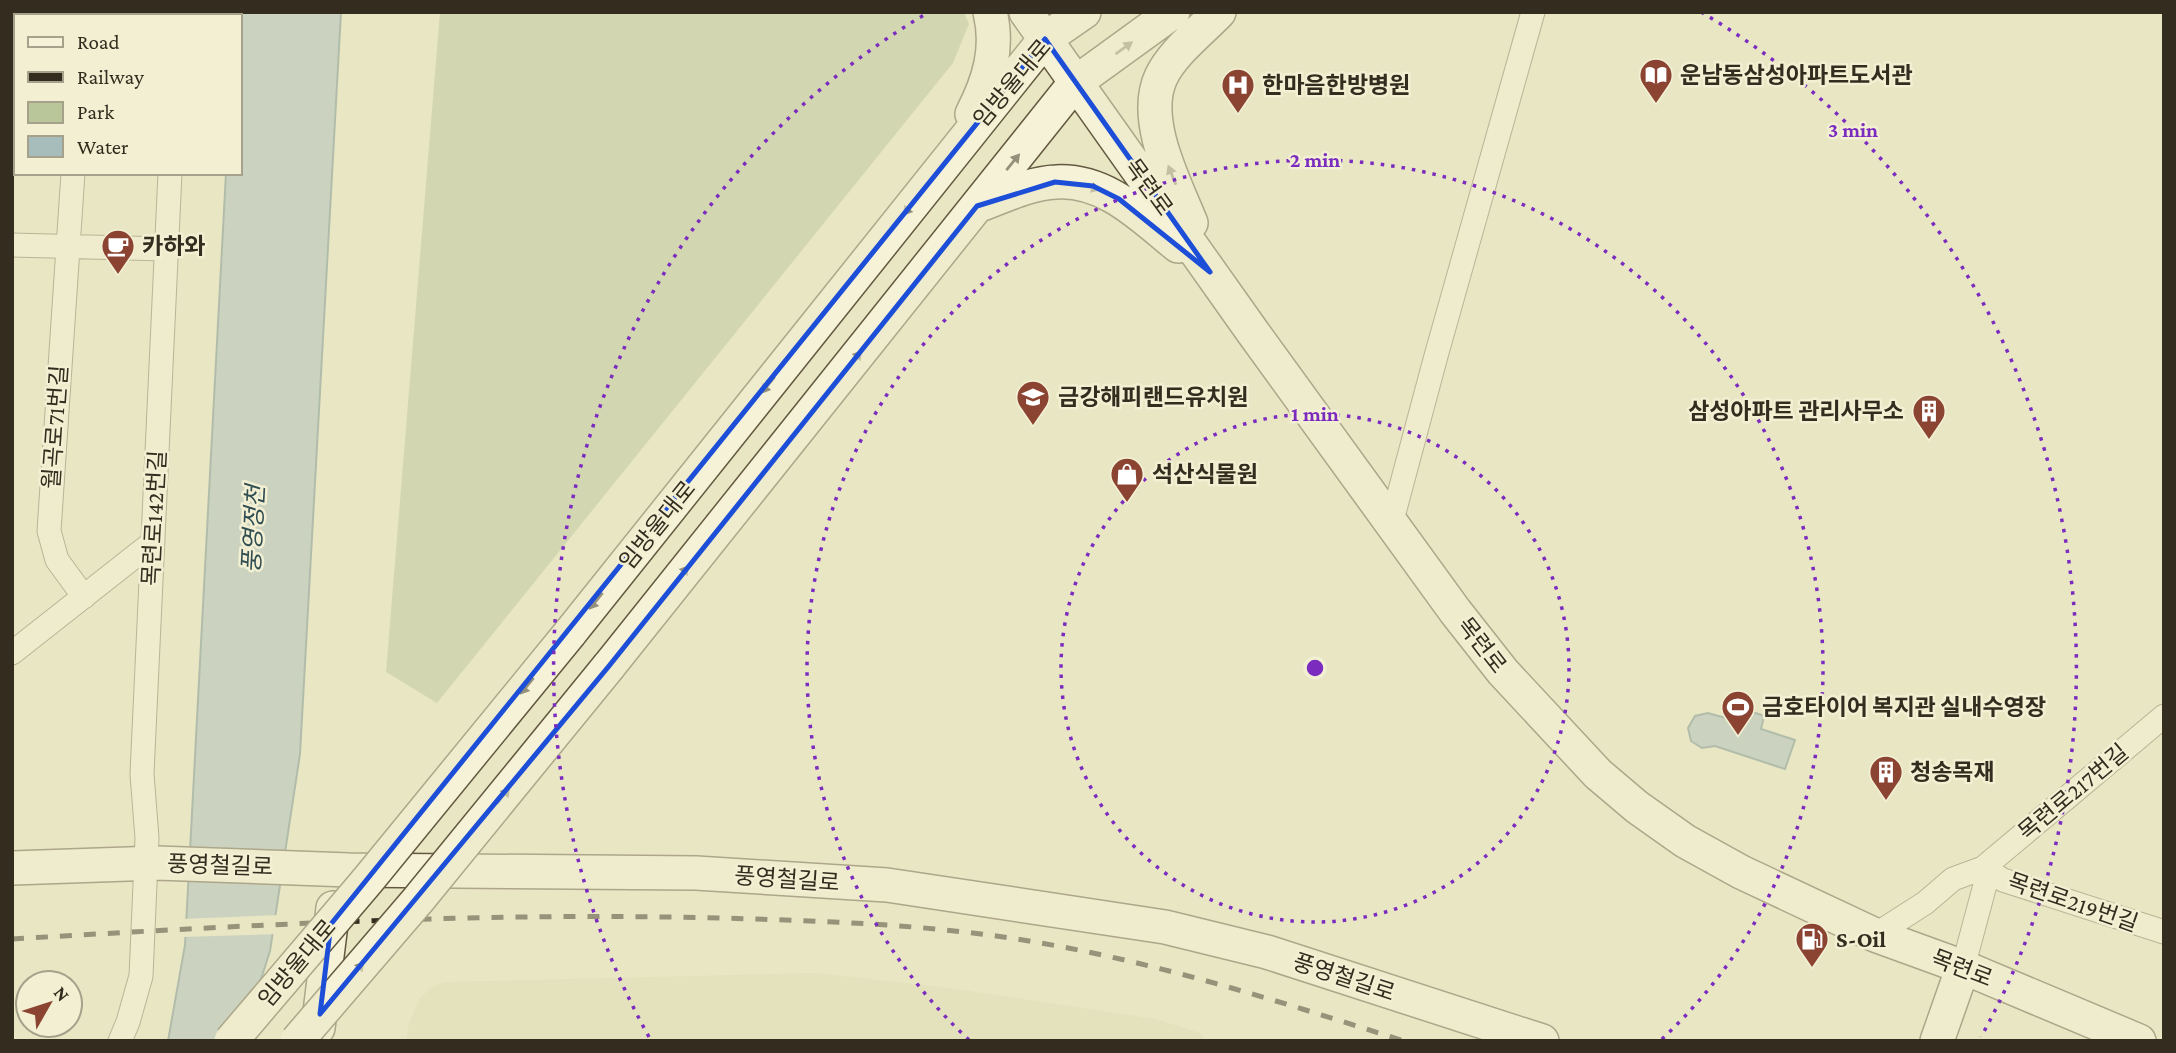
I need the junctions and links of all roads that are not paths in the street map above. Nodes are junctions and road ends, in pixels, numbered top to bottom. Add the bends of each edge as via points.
1 (990, 12) edge
2 (1026, 12) edge
3 (1084, 12) edge
4 (1173, 12) edge
5 (1219, 12) edge
6 (1533, 12) edge
7 (1045, 39) junction
8 (1075, 83) junction
9 (946, 163) junction
10 (73, 175) edge
11 (170, 175) edge
12 (977, 206) junction
13 (12, 245) edge
14 (68, 247) junction
15 (166, 249) junction
16 (1210, 272) junction
17 (1391, 524) junction
18 (153, 542) junction
19 (84, 597) junction
20 (12, 653) edge
21 (2164, 716) edge
22 (151, 863) junction
23 (12, 868) edge
24 (1983, 868) junction
25 (342, 880) junction
26 (2164, 932) edge
27 (1875, 935) junction
28 (1963, 967) junction
29 (120, 1041) edge
30 (231, 1041) edge
31 (297, 1041) edge
32 (316, 1041) edge
33 (1542, 1041) edge
34 (1937, 1041) edge
35 (2139, 1041) edge

1 - 9 main road via 994,27 991,65 983,92
2 - 7 main road, 목련로
3 - 7 main road, 임방울대로
8 -> 4 main road
16 -> 5 main road via 1163,152 1156,126 1156,94 1171,60
6 - 17 street
7 - 8 main road, 목련로
7 - 9 main road, 임방울대로
12 -> 8 main road
8 - 16 main road, 목련로
9 -> 30 main road, 임방울대로, bridge via 369,880
10 - 14 street, 월곡로71번길
11 - 15 street, 목련로142번길
12 -> 16 main road via 1055,182 1093,186 1119,199
31 -> 12 main road, bridge via 609,666
13 - 14 street
14 - 15 street
14 - 19 street, 월곡로71번길 via 49,531 57,560
15 - 18 street, 목련로142번길
16 - 17 main road, 목련로
17 - 27 main road, 목련로 via 1503,672 1598,775 1685,841
18 - 19 street
18 - 22 street, 목련로142번길 via 142,774
19 - 20 street
21 - 24 street, 목련로217번길
22 - 23 main road, 풍영철길로
22 - 25 main road, 풍영철길로
22 - 29 street, 목련로142번길 via 141,976
24 - 26 street, 목련로219번길 via 2003,880
24 - 27 street, 목련로217번길 via 1953,879
24 - 28 street via 1985,885
25 - 32 main road
25 - 33 main road, 풍영철길로 via 479,885 500,871 696,873 887,885 1166,927 1268,953
27 - 28 main road, 목련로
28 - 34 main road
28 - 35 main road, 목련로

